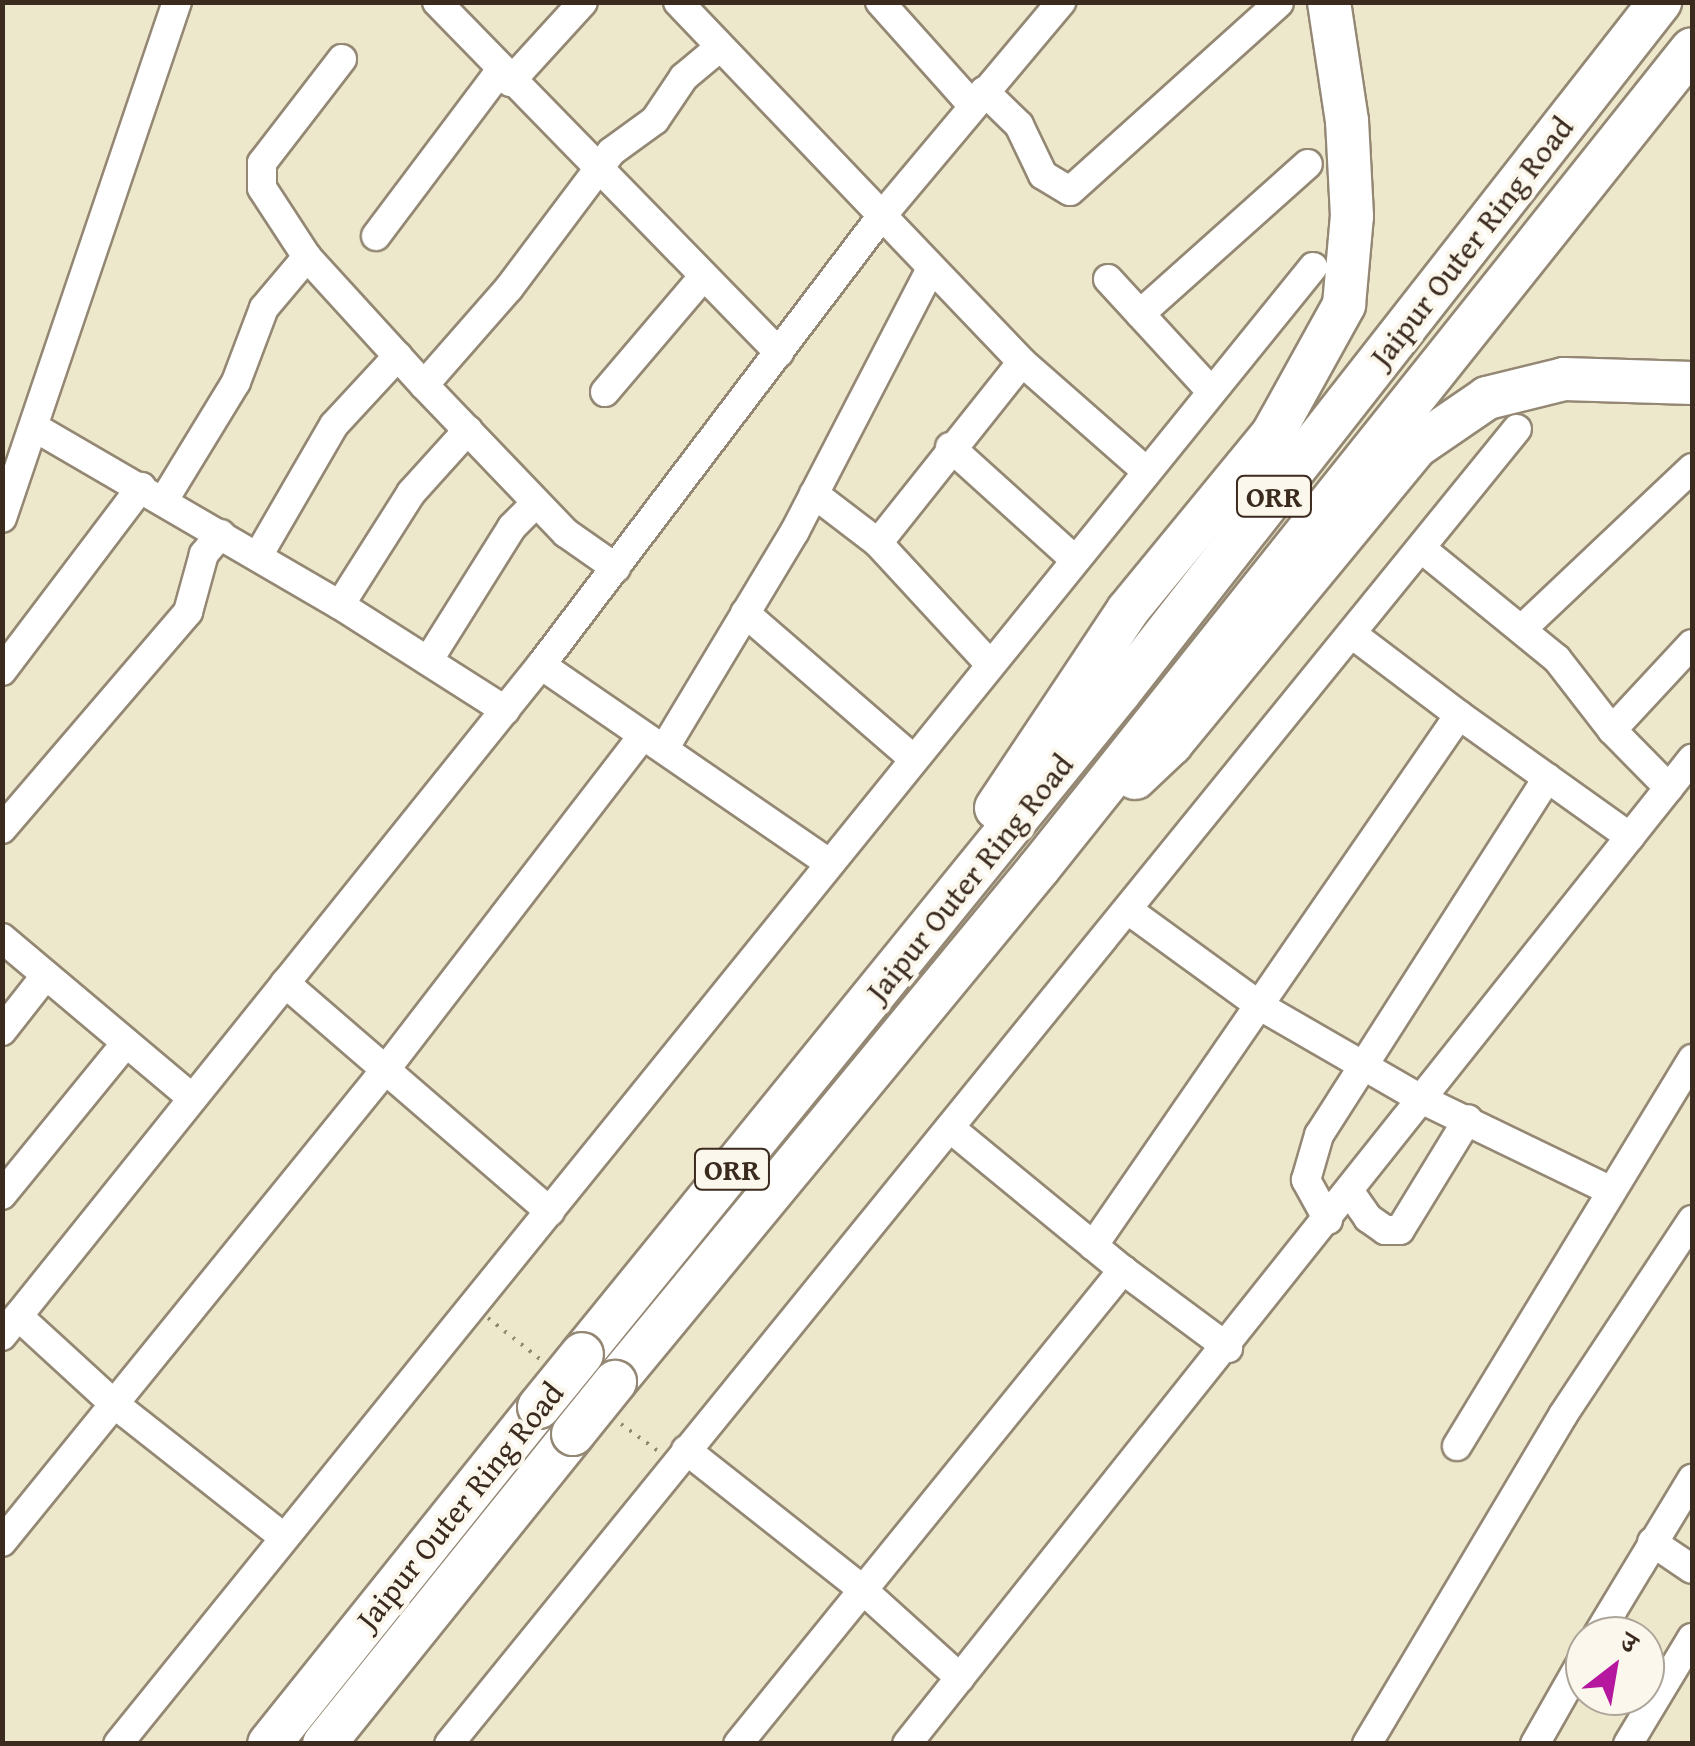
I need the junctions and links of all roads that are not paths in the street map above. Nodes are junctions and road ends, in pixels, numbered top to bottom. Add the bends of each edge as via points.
1 (177, 2) edge
2 (437, 2) edge
3 (583, 2) edge
4 (678, 2) edge
5 (880, 2) edge
6 (1061, 2) edge
7 (1329, 2) edge
8 (1660, 2) edge
9 (1279, 3) edge
10 (720, 48) junction
11 (1692, 48) edge
12 (342, 59) dead end
13 (505, 77) junction
14 (978, 98) junction
15 (1308, 164) dead end
16 (600, 174) junction
17 (880, 218) junction
18 (376, 236) dead end
19 (307, 258) junction
20 (1313, 267) dead end
21 (930, 269) junction
22 (702, 278) junction
23 (1108, 279) dead end
24 (1140, 314) junction
25 (779, 354) junction
26 (398, 356) junction
27 (1022, 362) junction
28 (1692, 383) edge
29 (424, 385) junction
30 (1210, 390) junction
31 (605, 392) dead end
32 (34, 428) junction
33 (1517, 429) dead end
34 (468, 430) junction
35 (950, 447) junction
36 (1692, 468) edge
37 (1145, 470) junction
38 (153, 493) junction
39 (814, 494) junction
40 (535, 504) junction
41 (2, 518) edge
42 (222, 534) junction
43 (878, 543) junction
44 (1422, 549) junction
45 (258, 556) junction
46 (1073, 558) junction
47 (616, 568) junction
48 (340, 604) junction
49 (745, 613) junction
50 (1523, 628) junction
51 (1352, 634) junction
52 (13, 639) edge
53 (1692, 644) edge
54 (428, 661) junction
55 (988, 662) junction
56 (541, 665) junction
57 (2, 670) edge
58 (505, 710) junction
59 (1459, 714) junction
60 (1612, 730) junction
61 (653, 742) junction
62 (911, 757) junction
63 (1692, 758) edge
64 (1547, 778) junction
65 (1669, 788) junction
66 (2, 830) edge
67 (1630, 837) junction
68 (828, 863) junction
69 (1039, 868) junction
70 (1128, 910) junction
71 (2, 938) edge
72 (46, 975) junction
73 (285, 983) junction
74 (883, 986) junction
75 (1260, 1006) junction
76 (2, 1031) edge
77 (126, 1042) junction
78 (1692, 1059) edge
79 (1359, 1063) junction
80 (386, 1070) junction
81 (192, 1098) junction
82 (1424, 1100) junction
83 (1468, 1119) junction
84 (950, 1128) junction
85 (1609, 1190) junction
86 (1350, 1192) junction
87 (2, 1196) edge
88 (550, 1212) junction
89 (1328, 1220) junction
90 (1692, 1220) edge
91 (1093, 1246) junction
92 (1123, 1270) junction
93 (10, 1326) edge
94 (1228, 1348) junction
95 (114, 1402) junction
96 (1456, 1446) dead end
97 (686, 1450) junction
98 (1692, 1479) edge
99 (283, 1537) junction
100 (2, 1542) edge
101 (1652, 1542) junction
102 (1692, 1570) edge
103 (863, 1590) junction
104 (1609, 1616) edge
105 (1692, 1638) edge
106 (960, 1678) junction
107 (1565, 1691) edge
108 (118, 1744) edge
109 (270, 1744) edge
110 (324, 1744) edge
111 (449, 1744) edge
112 (738, 1744) edge
113 (908, 1744) edge
114 (1367, 1744) edge
115 (1535, 1744) edge
116 (1628, 1744) edge

1 - 32 street
2 - 13 street
3 - 13 street
4 - 10 street
5 - 14 street
6 - 14 street
7 - 74 highway via 1347,121 1352,216 1344,305 1272,436 1128,610
8 - 74 highway, Jaipur Outer Ring Road / ORR
9 - 14 street via 1070,191 1043,175 1019,126
10 - 16 street via 684,77 655,120 611,152
10 - 17 street
11 - 69 highway
12 - 19 street via 258,172
13 - 16 street
13 - 18 street
14 - 17 street
15 - 24 street
16 - 22 street
16 - 29 street
17 - 21 street
17 - 25 street
19 - 26 street
19 - 38 street via 264,308 236,382
20 - 30 street
21 - 27 street
21 - 39 street
22 - 25 street
22 - 31 street
23 - 24 street
24 - 30 street
25 - 47 street
26 - 29 street
26 - 45 street via 334,425
27 - 35 street
27 - 37 street
28 - 69 highway via 1564,378 1487,398 1417,446 1171,744
29 - 34 street
30 - 37 street
32 - 38 street
32 - 41 street
33 - 44 street
34 - 40 street
34 - 48 street via 411,492
35 - 43 street
35 - 46 street
36 - 50 street
37 - 46 street
38 - 42 street
38 - 52 street
39 - 43 street
39 - 49 street
40 - 47 street
40 - 54 street via 498,548
42 - 45 street
42 - 66 street via 204,554 188,612
43 - 55 street
44 - 50 street
44 - 51 street
45 - 48 street
46 - 55 street
47 - 56 street
48 - 54 street
49 - 61 street
49 - 62 street
50 - 60 street via 1582,686
51 - 59 street
51 - 70 street
52 - 57 street
53 - 60 street
54 - 58 street
55 - 62 street
56 - 58 street
56 - 61 street
58 - 73 street
59 - 64 street
59 - 75 street
60 - 65 street
61 - 68 street
61 - 80 street
62 - 68 street
63 - 65 street
64 - 67 street
64 - 79 street
65 - 67 street
67 - 82 street
68 - 88 street
69 - 110 highway, Jaipur Outer Ring Road / ORR, bridge
70 - 75 street
70 - 84 street
71 - 72 street
72 - 76 street
72 - 77 street
73 - 80 street
73 - 81 street
74 - 109 highway, Jaipur Outer Ring Road / ORR, bridge
75 - 79 street
75 - 91 street
77 - 81 street
77 - 87 street
78 - 85 street
79 - 82 street
79 - 89 street via 1309,1159 1306,1180
80 - 88 street
80 - 95 street
81 - 93 street
82 - 83 street
82 - 86 street
83 - 85 street
83 - 86 street via 1400,1230 1385,1230 1368,1218
84 - 91 street
84 - 97 street
85 - 96 street
86 - 89 street
88 - 99 street
89 - 94 street
90 - 114 street via 1564,1416
91 - 92 street
92 - 94 street
92 - 103 street
93 - 95 street
94 - 106 street
95 - 99 street
95 - 100 street
97 - 103 street
97 - 111 street
98 - 101 street
99 - 108 street
101 - 102 street
101 - 104 street
103 - 106 street
103 - 112 street
105 - 116 street
106 - 113 street
107 - 115 street

